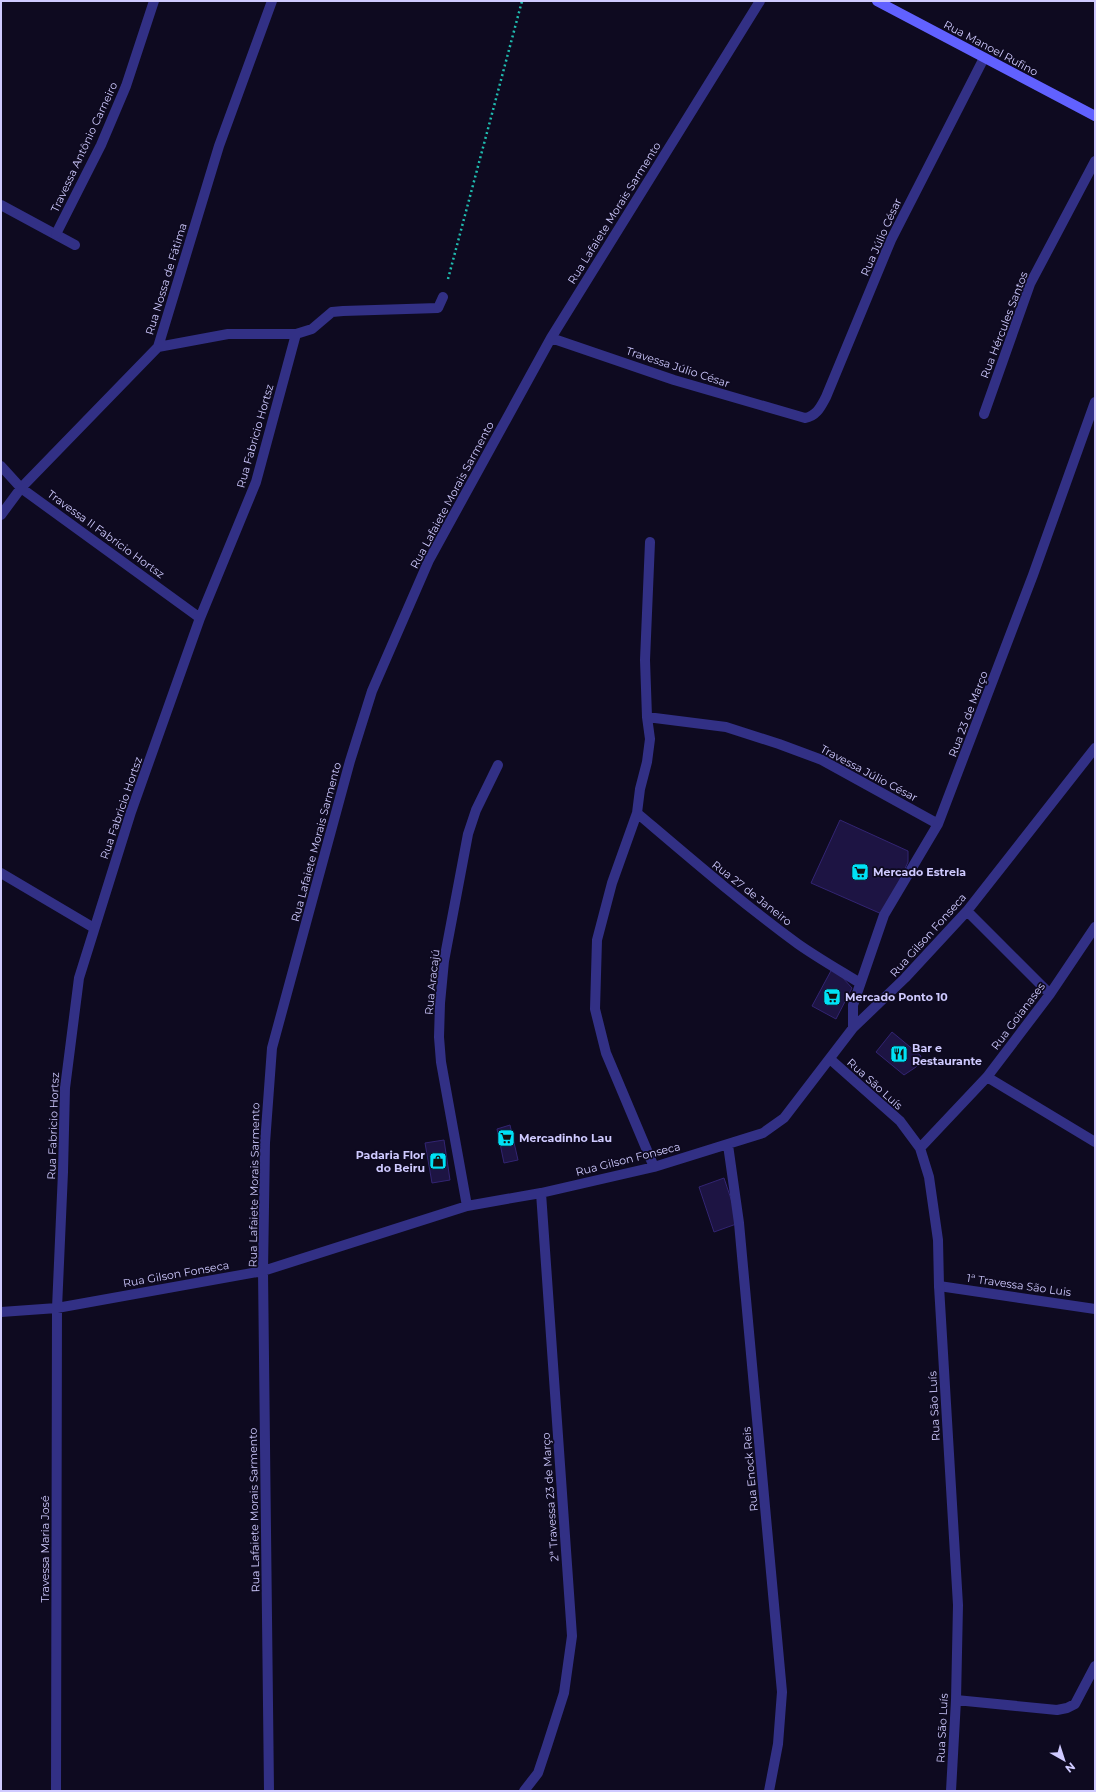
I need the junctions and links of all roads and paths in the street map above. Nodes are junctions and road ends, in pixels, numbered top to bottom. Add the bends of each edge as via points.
1 (154, 1) edge
2 (272, 1) edge
3 (522, 1) edge
4 (760, 1) edge
5 (876, 1) edge
6 (984, 58) junction
7 (1095, 116) edge
8 (1095, 161) edge
9 (1, 205) edge
10 (56, 234) junction
11 (75, 244) dead end
12 (443, 297) joint
13 (296, 334) junction
14 (550, 338) junction
15 (158, 347) junction
16 (1095, 402) edge
17 (984, 414) dead end
18 (799, 416) joint
19 (1, 466) edge
20 (21, 488) junction
21 (1, 515) edge
22 (650, 542) dead end
23 (200, 618) junction
24 (647, 717) junction
25 (1095, 748) edge
26 (498, 766) dead end
27 (637, 813) junction
28 (938, 824) junction
29 (1, 873) edge
30 (967, 911) junction
31 (1095, 927) edge
32 (94, 928) junction
33 (860, 983) junction
34 (1050, 994) junction
35 (853, 1028) junction
36 (830, 1059) junction
37 (987, 1077) junction
38 (1095, 1142) edge
39 (728, 1144) junction
40 (920, 1148) junction
41 (654, 1167) junction
42 (541, 1193) junction
43 (467, 1206) junction
44 (263, 1271) junction
45 (939, 1286) junction
46 (57, 1308) junction
47 (1095, 1309) edge
48 (1, 1312) edge
49 (1095, 1666) edge
50 (956, 1700) junction
51 (56, 1791) edge
52 (269, 1791) edge
53 (524, 1791) edge
54 (769, 1791) edge
55 (951, 1791) edge

1 - 10 street, Travessa Antônio Carneiro via 126,86
2 - 15 street, Rua Nossa de Fátima via 220,146
3 - 12 path
4 - 14 street, Rua Lafaiete Morais Sarmento
5 - 6 main road, Rua Manoel Rufino
6 - 7 main road, Rua Manoel Rufino
6 - 18 street, Rua Júlio César via 891,240 826,397 816,414 805,418
8 - 17 street, Rua Hércules Santos via 1030,284
9 - 10 street
10 - 11 street
12 - 13 street via 438,308 332,312 312,329
13 - 15 street via 228,334
13 - 23 street, Rua Fabricio Hortsz via 256,482
14 - 18 street, Travessa Júlio César via 674,380
14 - 44 street, Rua Lafaiete Morais Sarmento via 429,560 372,691 272,1048 264,1143
15 - 20 street, Rua Nossa de Fátima
16 - 28 street, Rua 23 de Março
19 - 20 street, Travessa II Fabricio Hortsz
20 - 21 street, Rua Nossa de Fátima
20 - 23 street, Travessa II Fabricio Hortsz
22 - 24 street via 645,660
23 - 32 street, Rua Fabricio Hortsz via 131,812
24 - 27 street via 650,739 648,762 640,789
24 - 28 street, Travessa Júlio César via 726,728 779,744 822,760
25 - 30 street, Rua Gilson Fonseca
26 - 43 street, Rua Aracajú via 476,810 468,834 444,960 440,1003 441,1062
27 - 33 street, Rua 27 de Janeiro via 703,870 799,945
27 - 41 street via 612,883 597,940 595,1009 606,1053
28 - 33 street, Rua 23 de Março via 884,915
29 - 32 street
30 - 34 street
30 - 35 street, Rua Gilson Fonseca via 905,978
31 - 34 street, Rua Goianases
32 - 46 street, Rua Fabricio Hortsz via 79,978 65,1088
33 - 35 street, Rua 23 de Março via 853,1005
34 - 37 street, Rua Goianases
35 - 36 street, Rua Gilson Fonseca
36 - 39 street, Rua Gilson Fonseca via 774,1127
36 - 40 street, Rua São Luís via 900,1122
37 - 38 street
37 - 40 street, Rua Goianases
39 - 41 street, Rua Gilson Fonseca
39 - 54 street, Rua Enock Reis via 739,1223 782,1692 778,1744
40 - 45 street, Rua São Luís via 929,1177 938,1240
41 - 42 street, Rua Gilson Fonseca
42 - 43 street, Rua Gilson Fonseca
42 - 53 street, 2ª Travessa 23 de Março via 572,1636 564,1693 538,1773
43 - 44 street, Rua Gilson Fonseca
44 - 46 street, Rua Gilson Fonseca
44 - 52 street, Rua Lafaiete Morais Sarmento
45 - 47 street, 1ª Travessa São Luis
45 - 50 street, Rua São Luís via 958,1605
46 - 48 street, Rua Gilson Fonseca
46 - 51 street, Travessa Maria José
49 - 50 street via 1076,1704 1067,1708 1058,1710
50 - 55 street, Rua São Luís

